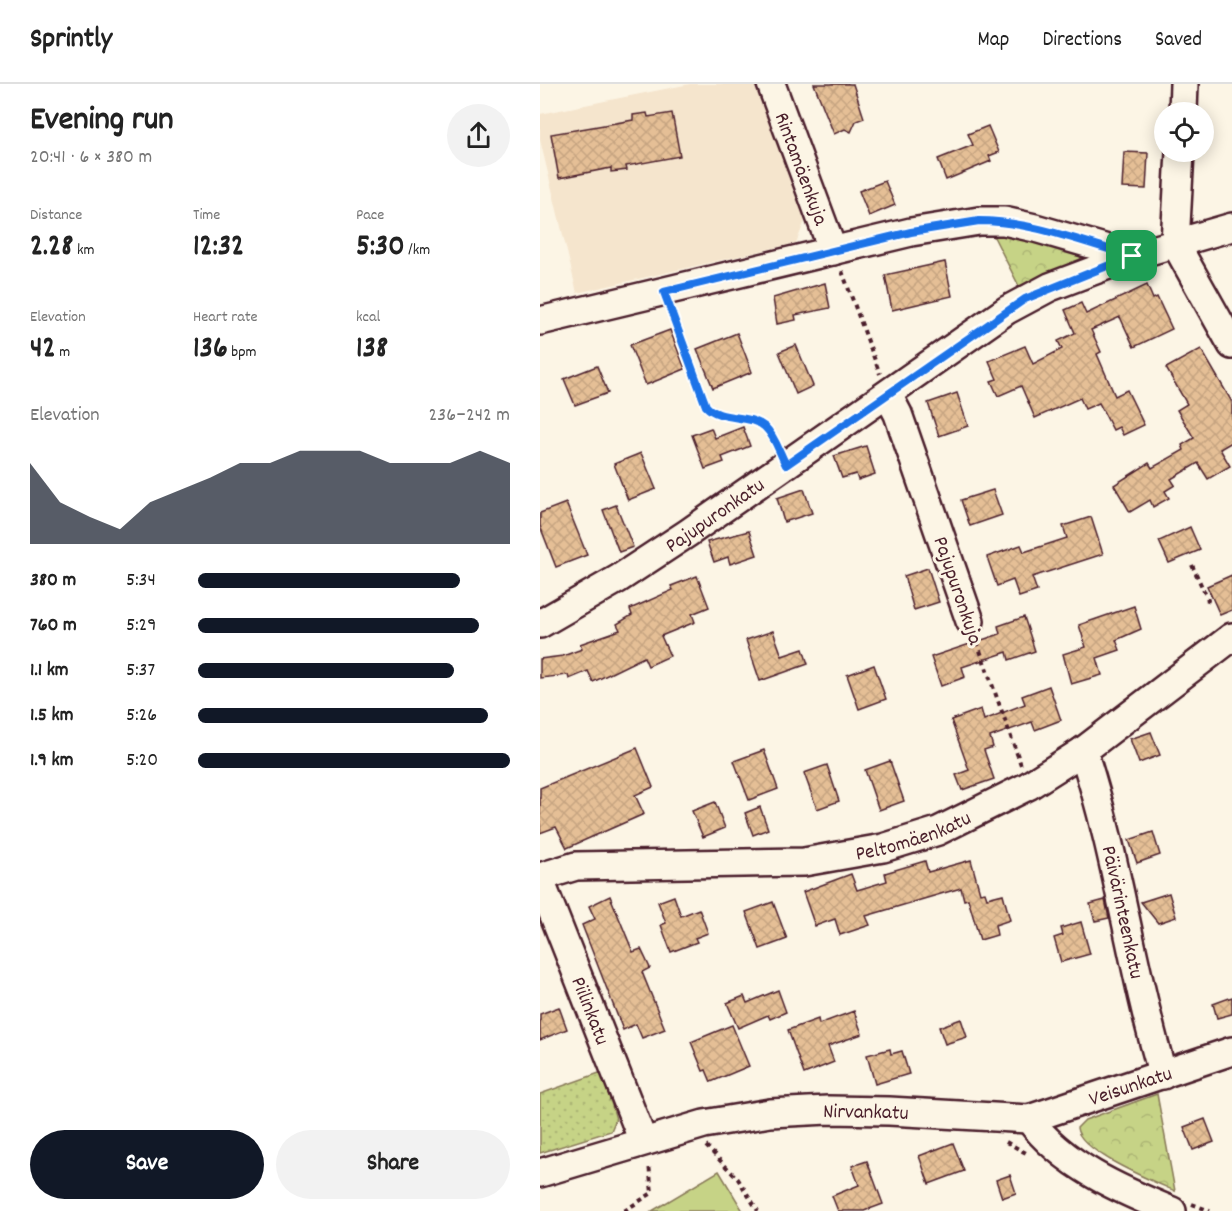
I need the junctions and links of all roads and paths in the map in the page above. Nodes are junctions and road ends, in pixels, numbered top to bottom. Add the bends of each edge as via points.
1 (771, 84) edge
2 (1184, 84) edge
3 (1183, 102) edge
4 (1179, 162) edge
5 (1232, 227) edge
6 (1175, 243) junction
7 (833, 251) junction
8 (1132, 256) junction
9 (664, 292) junction
10 (540, 321) edge
11 (1232, 345) edge
12 (888, 395) junction
13 (786, 465) junction
14 (1192, 566) dead end
15 (1206, 606) dead end
16 (970, 621) joint
17 (540, 624) edge
18 (1232, 637) edge
19 (1083, 751) junction
20 (1028, 786) junction
21 (542, 891) edge
22 (1232, 1051) edge
23 (1163, 1075) junction
24 (1029, 1119) junction
25 (996, 1137) dead end
26 (711, 1138) dead end
27 (643, 1140) junction
28 (1053, 1146) junction
29 (540, 1173) edge
30 (624, 1211) edge
31 (758, 1211) edge
32 (1172, 1211) edge

1 - 7 street, Rintamäenkuja
2 - 3 street
4 - 6 street
5 - 6 street, Pajupuronkatu
6 - 8 street, Pajupuronkatu
6 - 11 street
7 - 8 street via 911,232 1004,221
7 - 9 street
7 - 12 path
8 - 12 street, Pajupuronkatu via 1025,299
9 - 10 street
9 - 13 path via 706,406 712,412 766,427
12 - 13 street, Pajupuronkatu
12 - 16 street, Pajupuronkuja
13 - 17 street, Pajupuronkatu via 626,574
14 - 15 path via 1208,600
16 - 20 path, Pajupuronkuja
18 - 19 street, Peltomäenkatu
19 - 20 street, Peltomäenkatu
19 - 23 street, Päivärinteenkatu via 1098,796
20 - 21 street, Peltomäenkatu via 938,831 884,848 804,862 576,866
21 - 27 street, Piilinkatu
22 - 23 street, Veisunkatu
23 - 24 street, Veisunkatu
24 - 27 street, Nirvankatu via 857,1111 770,1113
24 - 28 street
25 - 28 path via 1040,1160
26 - 31 path via 701,1141 738,1179
27 - 29 street, Nirvankatu
27 - 30 path via 652,1193
28 - 32 street via 1096,1176

